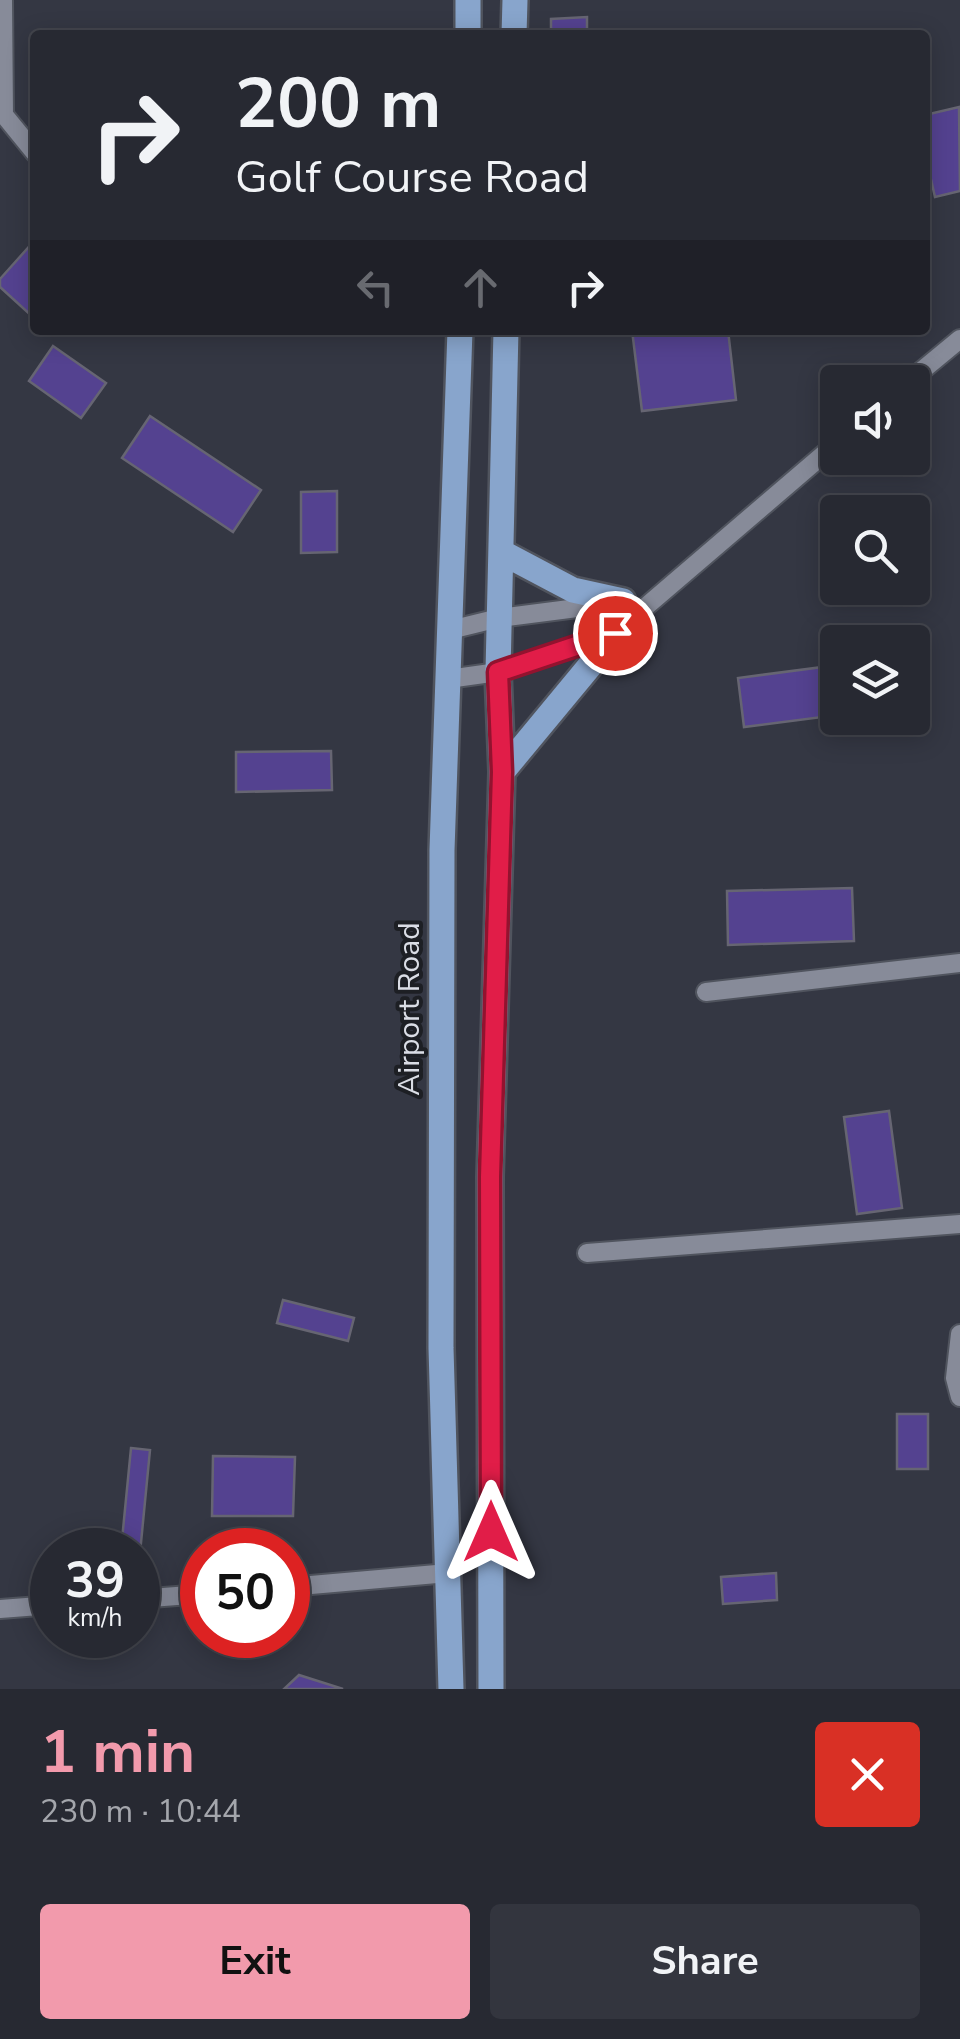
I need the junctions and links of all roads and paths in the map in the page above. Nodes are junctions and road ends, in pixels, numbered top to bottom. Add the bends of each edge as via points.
1 (3, 0) edge
2 (468, 0) edge
3 (514, 0) edge
4 (468, 30) edge
5 (514, 30) edge
6 (30, 148) edge
7 (460, 335) edge
8 (506, 335) edge
9 (960, 339) edge
10 (929, 365) edge
11 (820, 457) edge
12 (500, 552) junction
13 (630, 610) junction
14 (499, 618) junction
15 (450, 630) junction
16 (498, 672) junction
17 (448, 679) junction
18 (502, 772) junction
19 (960, 963) edge
20 (706, 992) dead end
21 (960, 1224) edge
22 (587, 1252) dead end
23 (960, 1334) edge
24 (960, 1397) edge
25 (448, 1572) junction
26 (310, 1586) edge
27 (30, 1607) edge
28 (0, 1609) edge
29 (451, 1689) edge
30 (491, 1689) edge

1 - 6 street via 4,114
2 - 4 main road
3 - 5 main road
7 - 15 main road, Airport Road
8 - 12 main road
9 - 10 street
11 - 13 street
12 - 13 main road
12 - 14 main road
13 - 14 street
13 - 16 street via 582,647
13 - 18 main road
14 - 15 street
14 - 16 main road
15 - 17 main road, Airport Road
16 - 17 street
16 - 18 main road
17 - 25 main road, Airport Road via 441,1348
18 - 30 main road via 490,1177
19 - 20 street
21 - 22 street
23 - 24 street
25 - 26 street
25 - 29 main road, Airport Road
27 - 28 street

